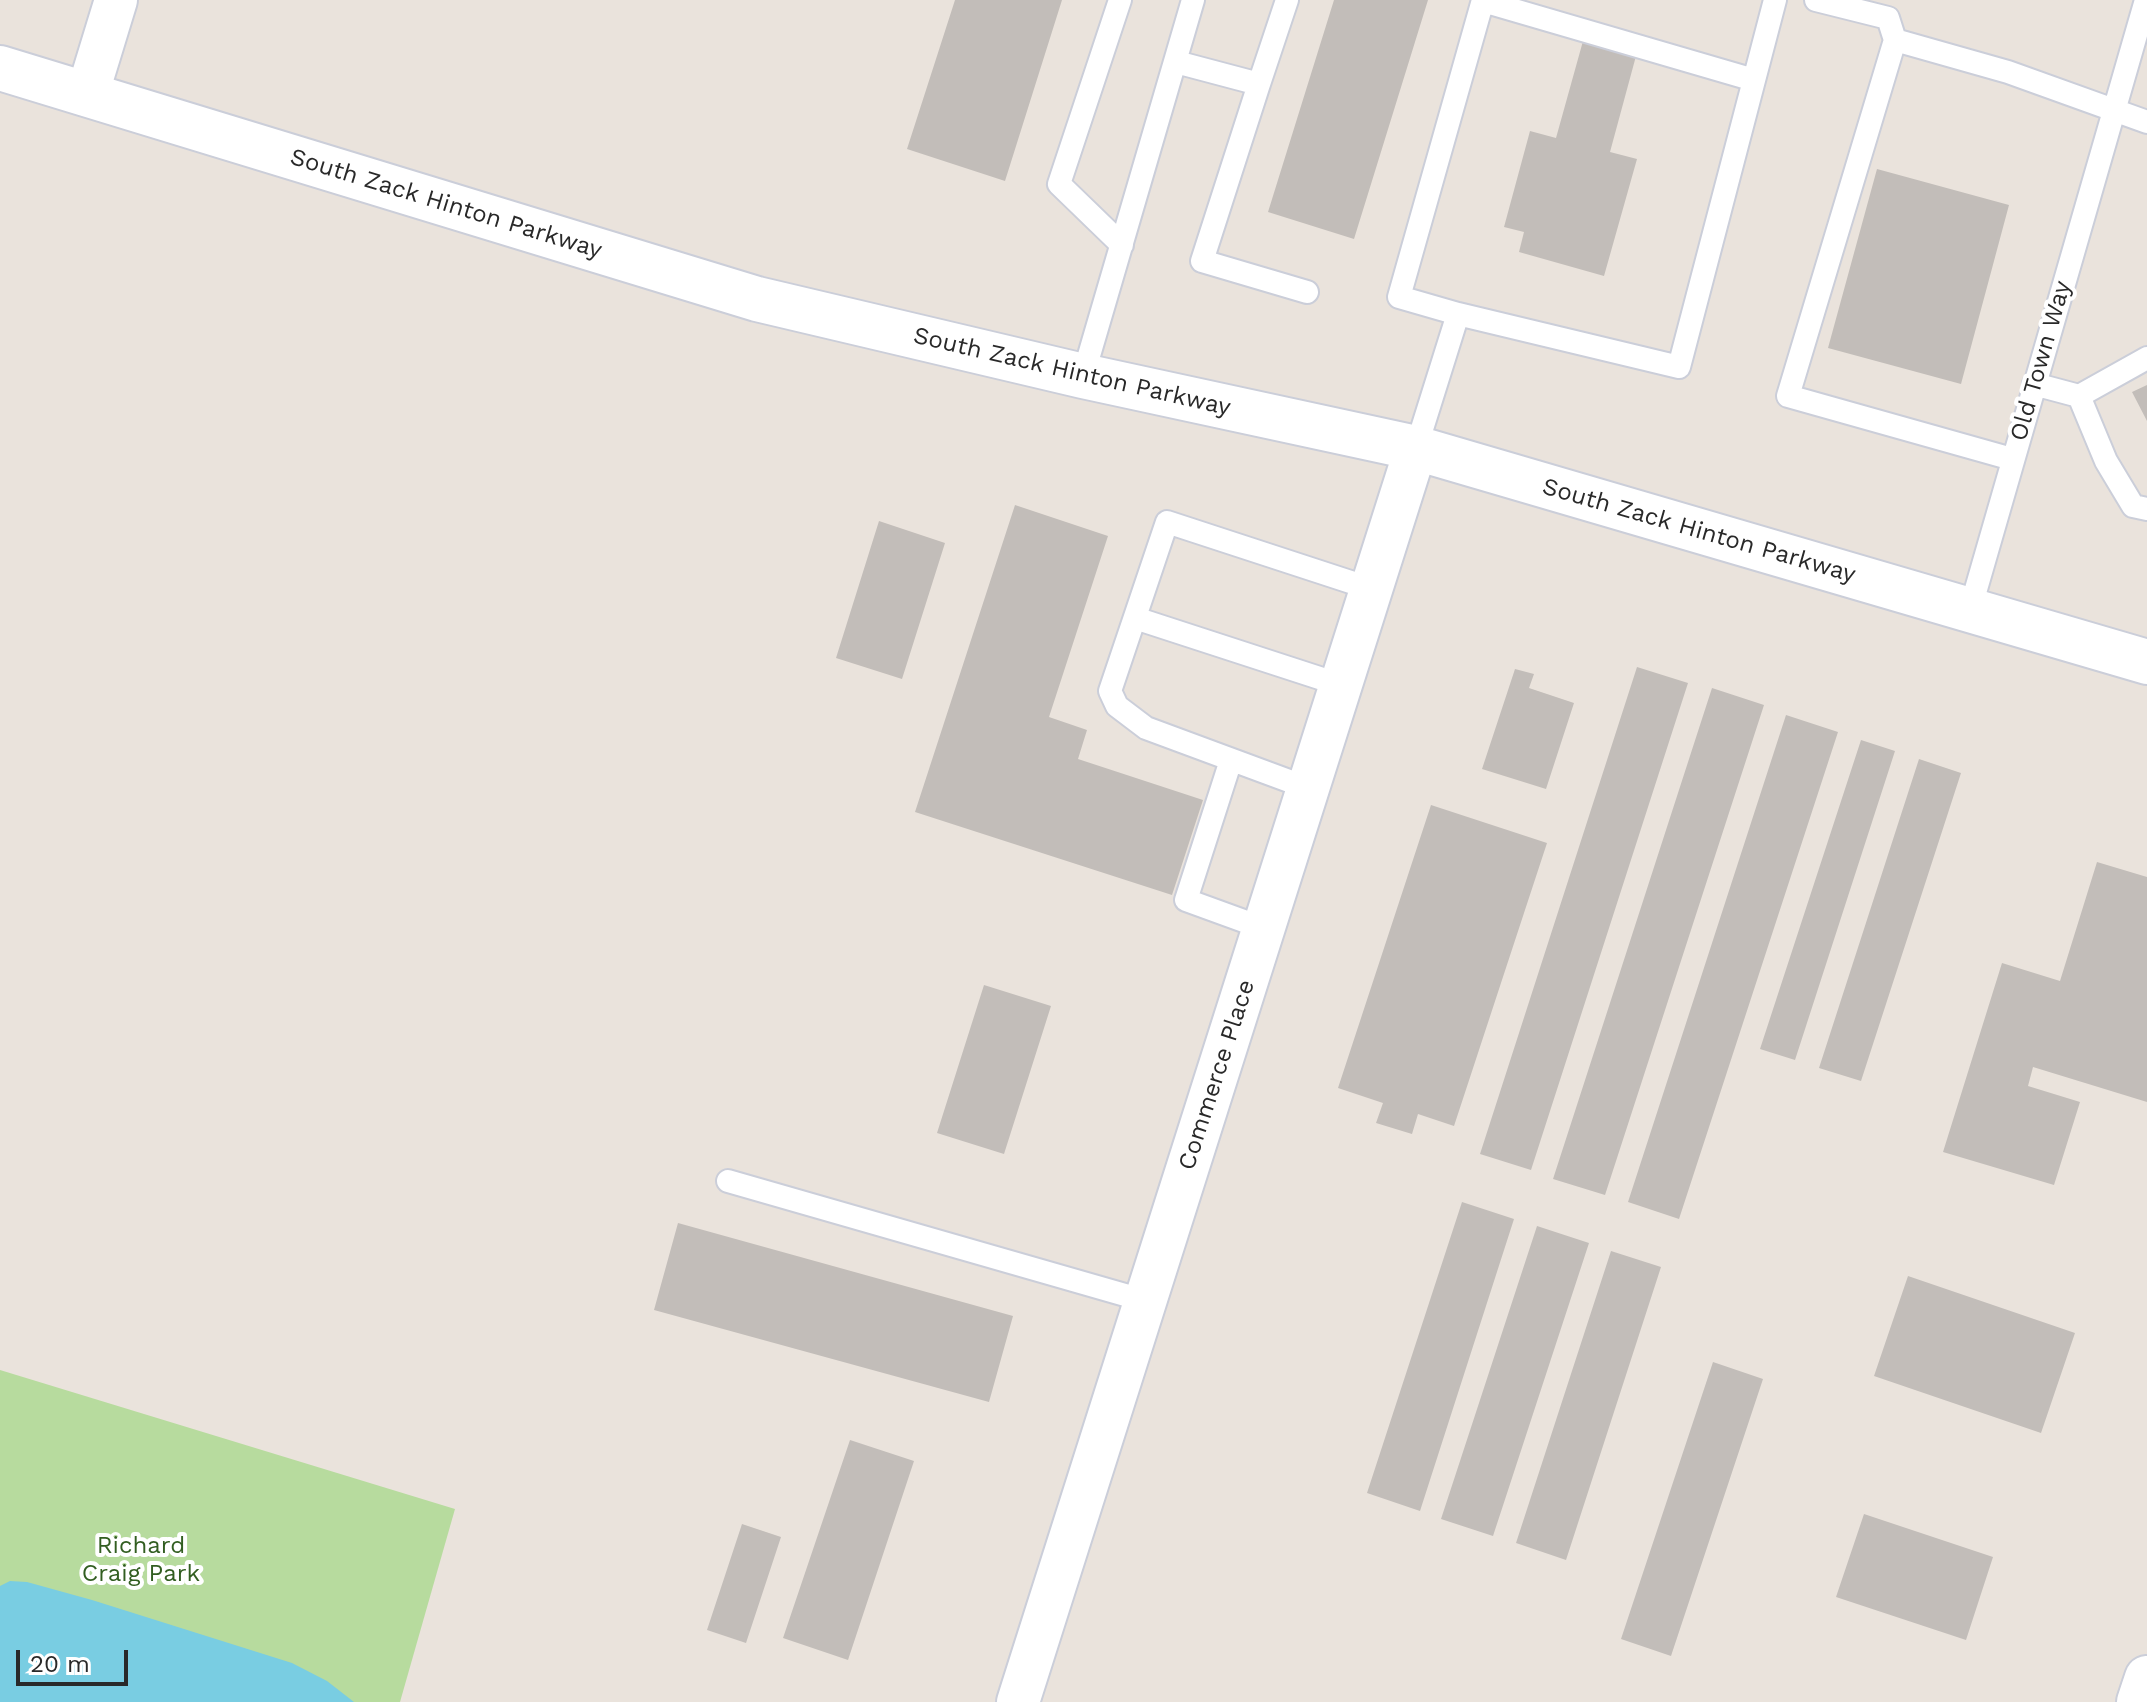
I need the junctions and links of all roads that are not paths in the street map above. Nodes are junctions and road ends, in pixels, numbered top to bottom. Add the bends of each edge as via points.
1 (116, 0) edge
2 (1120, 0) edge
3 (1193, 0) edge
4 (1287, 0) edge
5 (1483, 0) edge
6 (1775, 0) edge
7 (1816, 0) edge
8 (2142, 1) edge
9 (1895, 40) junction
10 (1176, 62) junction
11 (0, 68) edge
12 (1754, 80) junction
13 (1259, 84) junction
14 (87, 95) junction
15 (2113, 112) junction
16 (2147, 122) edge
17 (1122, 245) junction
18 (1307, 292) dead end
19 (1458, 314) junction
20 (2147, 358) edge
21 (1083, 376) junction
22 (2034, 384) junction
23 (2079, 396) junction
24 (1416, 448) junction
25 (2012, 459) junction
26 (2147, 509) edge
27 (1372, 589) junction
28 (1970, 610) junction
29 (1135, 618) junction
30 (2147, 662) edge
31 (1341, 685) junction
32 (1231, 760) junction
33 (1308, 788) junction
34 (1263, 928) junction
35 (728, 1181) dead end
36 (1146, 1301) junction
37 (2147, 1678) edge
38 (1018, 1702) edge
39 (2139, 1702) edge

1 - 14 street
2 - 17 lane via 1059,184
3 - 10 lane
4 - 13 lane
5 - 12 lane
5 - 19 lane via 1399,297
6 - 12 lane
7 - 9 lane via 1888,18
8 - 15 lane, Old Town Way
9 - 15 lane via 2008,72
9 - 25 lane via 1788,396
10 - 13 lane
10 - 17 lane
11 - 14 main road, South Zack Hinton Parkway
12 - 19 lane via 1679,367
13 - 18 lane via 1202,261
14 - 21 main road, South Zack Hinton Parkway via 757,299
15 - 16 lane
15 - 22 lane, Old Town Way
17 - 21 lane
19 - 24 lane
20 - 23 lane
21 - 24 main road, South Zack Hinton Parkway
22 - 23 lane
22 - 25 lane, Old Town Way
23 - 26 lane via 2106,461 2133,506
24 - 27 street, Commerce Place
24 - 28 main road, South Zack Hinton Parkway
25 - 28 lane, Old Town Way
27 - 29 lane via 1167,522
27 - 31 street, Commerce Place
28 - 30 main road, South Zack Hinton Parkway
29 - 31 lane
29 - 32 lane via 1110,691 1117,706 1146,728
31 - 33 street, Commerce Place
32 - 33 lane
32 - 34 lane via 1186,900
33 - 34 street, Commerce Place
34 - 36 street, Commerce Place
35 - 36 lane
36 - 38 street, Commerce Place
37 - 39 main road

